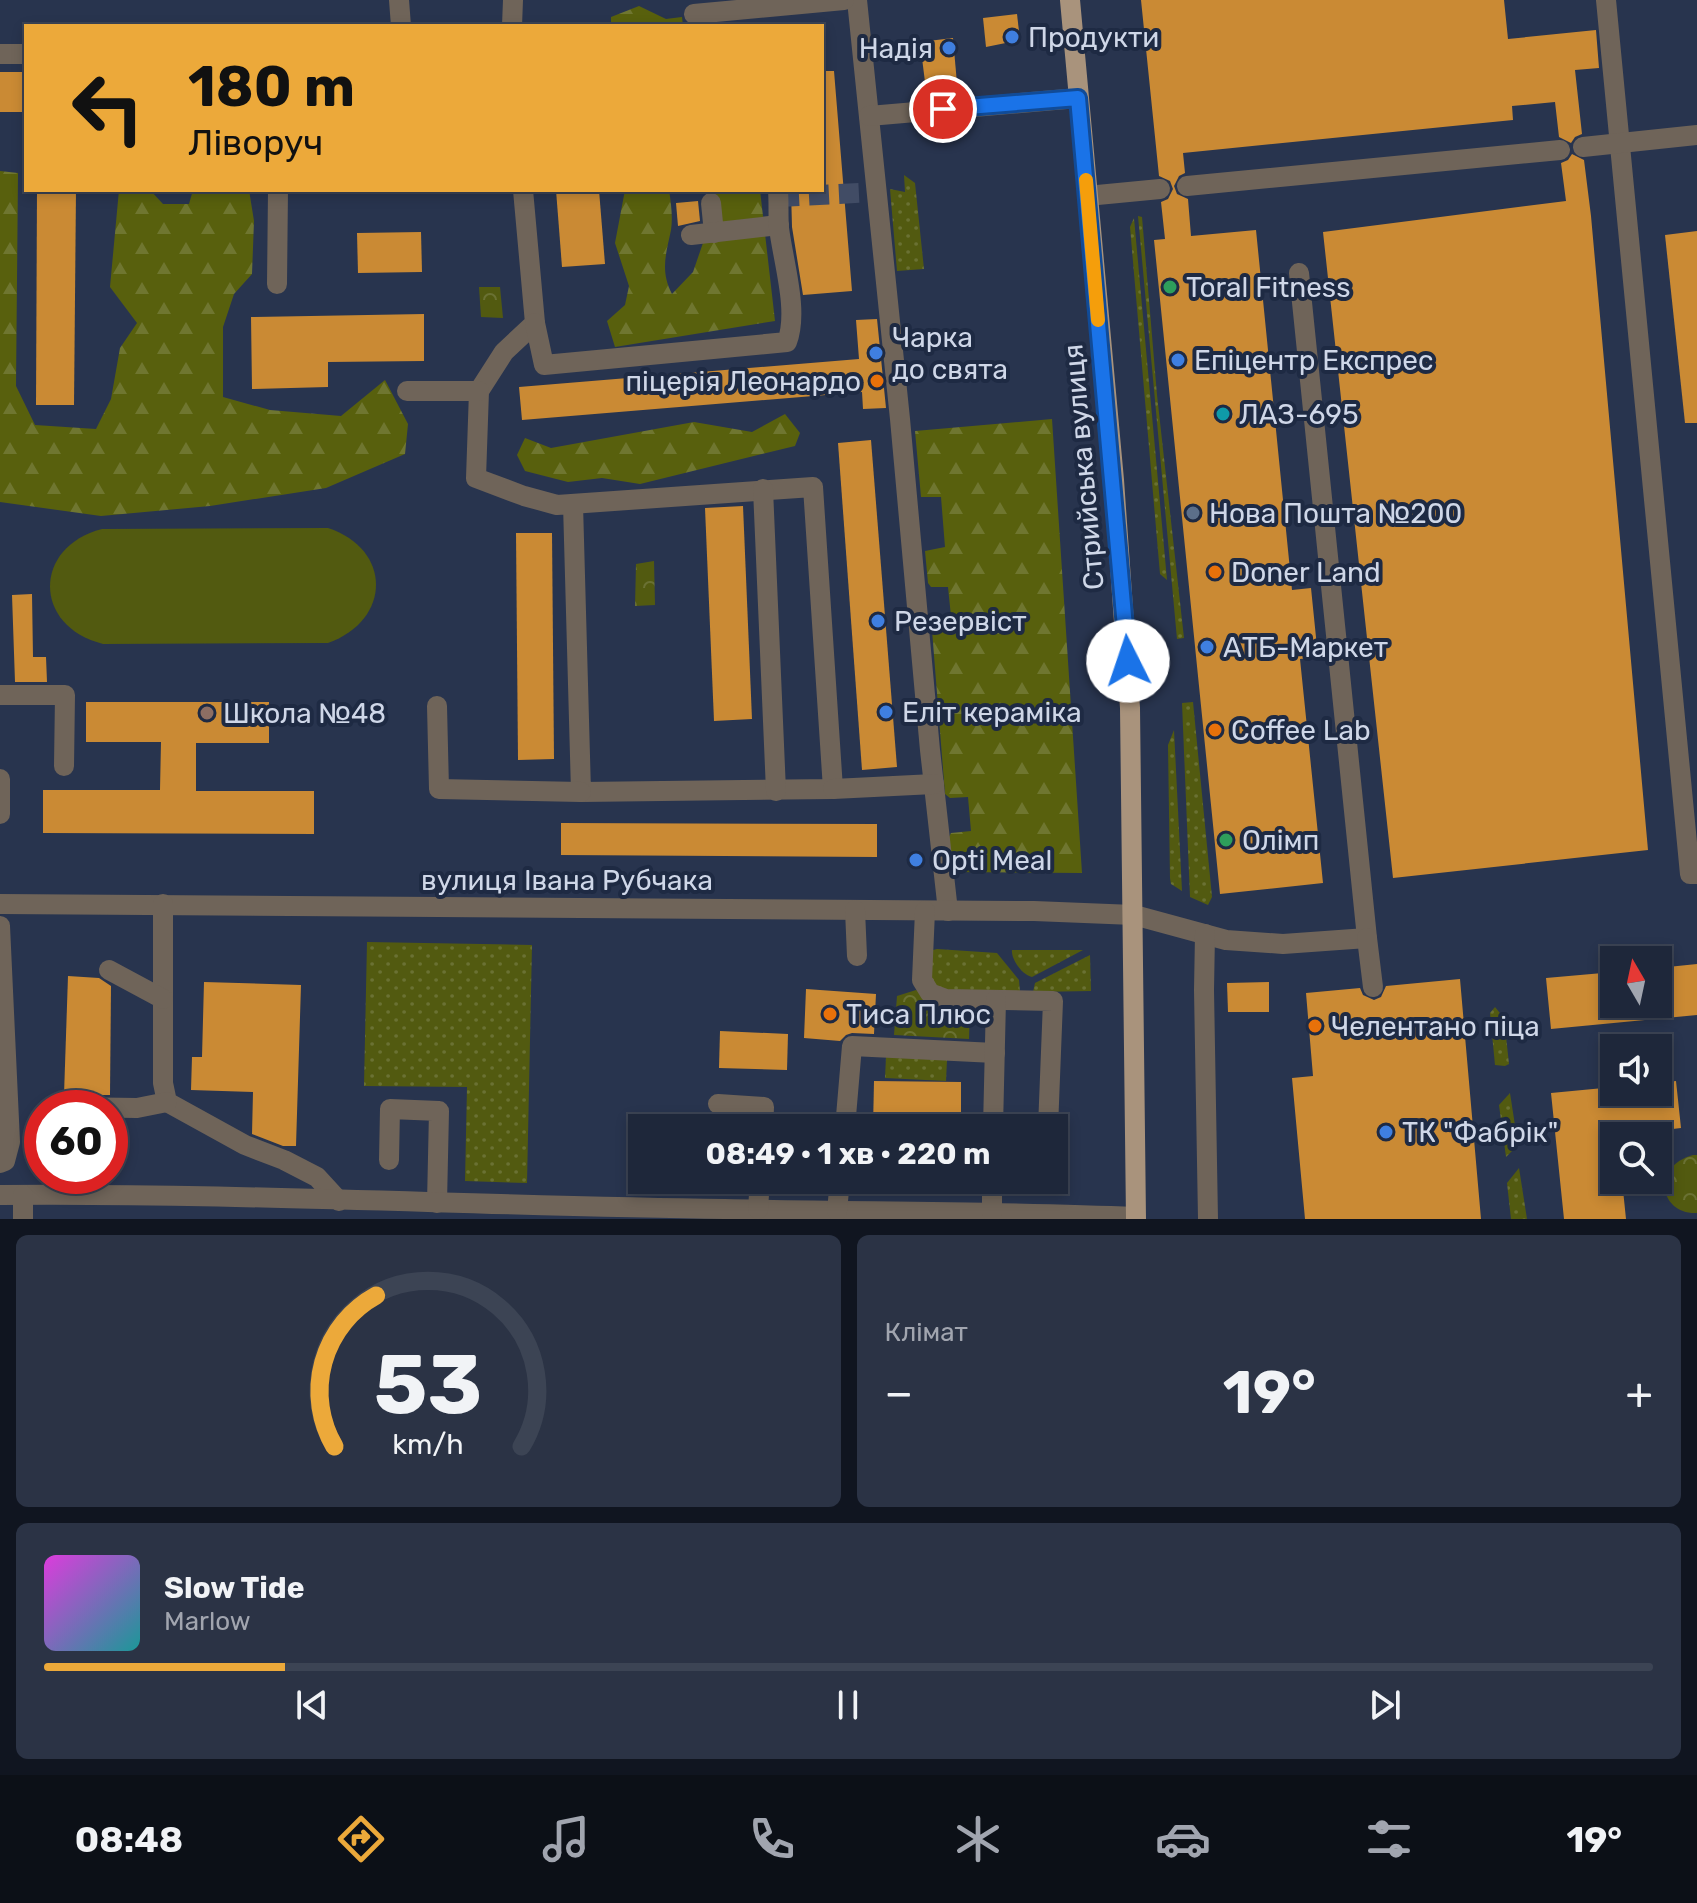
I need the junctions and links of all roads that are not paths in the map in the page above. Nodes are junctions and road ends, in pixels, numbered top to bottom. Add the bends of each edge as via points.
1 (399, 0) edge
2 (513, 0) edge
3 (844, 0) edge
4 (857, 0) edge
5 (1070, 0) edge
6 (1606, 0) edge
7 (694, 13) edge
8 (401, 24) edge
9 (512, 24) edge
10 (0, 54) edge
11 (24, 54) edge
12 (1078, 98) junction
13 (869, 116) junction
14 (1697, 135) edge
15 (1620, 143) junction
16 (1583, 147) dead end
17 (1560, 150) dead end
18 (1187, 186) dead end
19 (1160, 189) dead end
20 (278, 192) edge
21 (523, 192) edge
22 (778, 192) edge
23 (1087, 196) junction
24 (711, 203) dead end
25 (779, 225) junction
26 (714, 233) junction
27 (691, 235) dead end
28 (1299, 273) dead end
29 (277, 284) dead end
30 (535, 323) junction
31 (407, 391) dead end
32 (479, 391) junction
33 (763, 489) junction
34 (573, 504) junction
35 (0, 695) edge
36 (437, 706) dead end
37 (64, 766) dead end
38 (0, 779) edge
39 (934, 784) junction
40 (833, 789) junction
41 (776, 791) junction
42 (581, 792) junction
43 (0, 814) edge
44 (1697, 874) edge
45 (0, 904) edge
46 (163, 904) junction
47 (855, 910) junction
48 (925, 911) junction
49 (948, 911) junction
50 (1134, 915) junction
51 (0, 926) edge
52 (1205, 934) junction
53 (1367, 938) junction
54 (857, 956) dead end
55 (109, 970) dead end
56 (1373, 987) dead end
57 (163, 999) junction
58 (996, 1000) junction
59 (995, 1053) junction
60 (167, 1102) junction
61 (718, 1104) dead end
62 (128, 1108) edge
63 (764, 1114) edge
64 (846, 1114) edge
65 (993, 1114) edge
66 (1049, 1114) edge
67 (389, 1160) dead end
68 (0, 1163) edge
69 (759, 1194) edge
70 (839, 1194) edge
71 (992, 1194) edge
72 (0, 1195) edge
73 (23, 1195) junction
74 (339, 1201) junction
75 (437, 1203) junction
76 (294, 1209) edge
77 (758, 1209) junction
78 (837, 1211) junction
79 (992, 1212) junction
80 (1136, 1218) edge
81 (23, 1219) edge
82 (1208, 1219) edge

1 - 8 street
2 - 9 street
3 - 7 street
4 - 13 street
5 - 12 main road, Стрийська вулиця
6 - 15 street
10 - 11 street
12 - 13 street
12 - 23 main road, Стрийська вулиця
13 - 39 street
14 - 15 street
15 - 16 street
15 - 44 street via 1690,874
17 - 18 street
19 - 23 street
20 - 29 street
21 - 30 street
22 - 25 street
23 - 50 main road, Стрийська вулиця via 1126,638
24 - 26 street
25 - 26 street
25 - 30 street via 791,312 787,342 544,365
26 - 27 street
28 - 53 street
30 - 32 street via 504,352
31 - 32 street
32 - 34 street via 476,478 557,505
33 - 34 street
33 - 40 street via 813,487
33 - 41 street
34 - 42 street
35 - 37 street via 65,695
36 - 42 street via 439,789
38 - 43 street
39 - 40 street
39 - 49 street
40 - 41 street
41 - 42 street
45 - 46 street, вулиця Івана Рубчака
46 - 47 street, вулиця Івана Рубчака
46 - 57 street
47 - 48 street, вулиця Івана Рубчака
47 - 54 street
48 - 49 street, вулиця Івана Рубчака
48 - 58 street via 922,980 930,993 946,999
49 - 50 street, вулиця Івана Рубчака
50 - 52 street, вулиця Івана Рубчака
50 - 80 main road, Стрийська вулиця
51 - 68 street via 10,1142
52 - 53 street, вулиця Івана Рубчака via 1283,944
52 - 82 street
53 - 56 street
55 - 57 street
57 - 60 street
58 - 59 street
58 - 66 street via 1053,1001
59 - 64 street via 852,1046
59 - 65 street
60 - 62 street
60 - 74 street via 317,1177
61 - 63 street via 764,1107
67 - 75 street via 390,1109 439,1111
69 - 77 street
70 - 78 street
71 - 79 street
72 - 73 street
73 - 76 street
73 - 81 street
74 - 75 street
74 - 76 street
75 - 77 street
77 - 78 street
78 - 79 street
79 - 80 street

